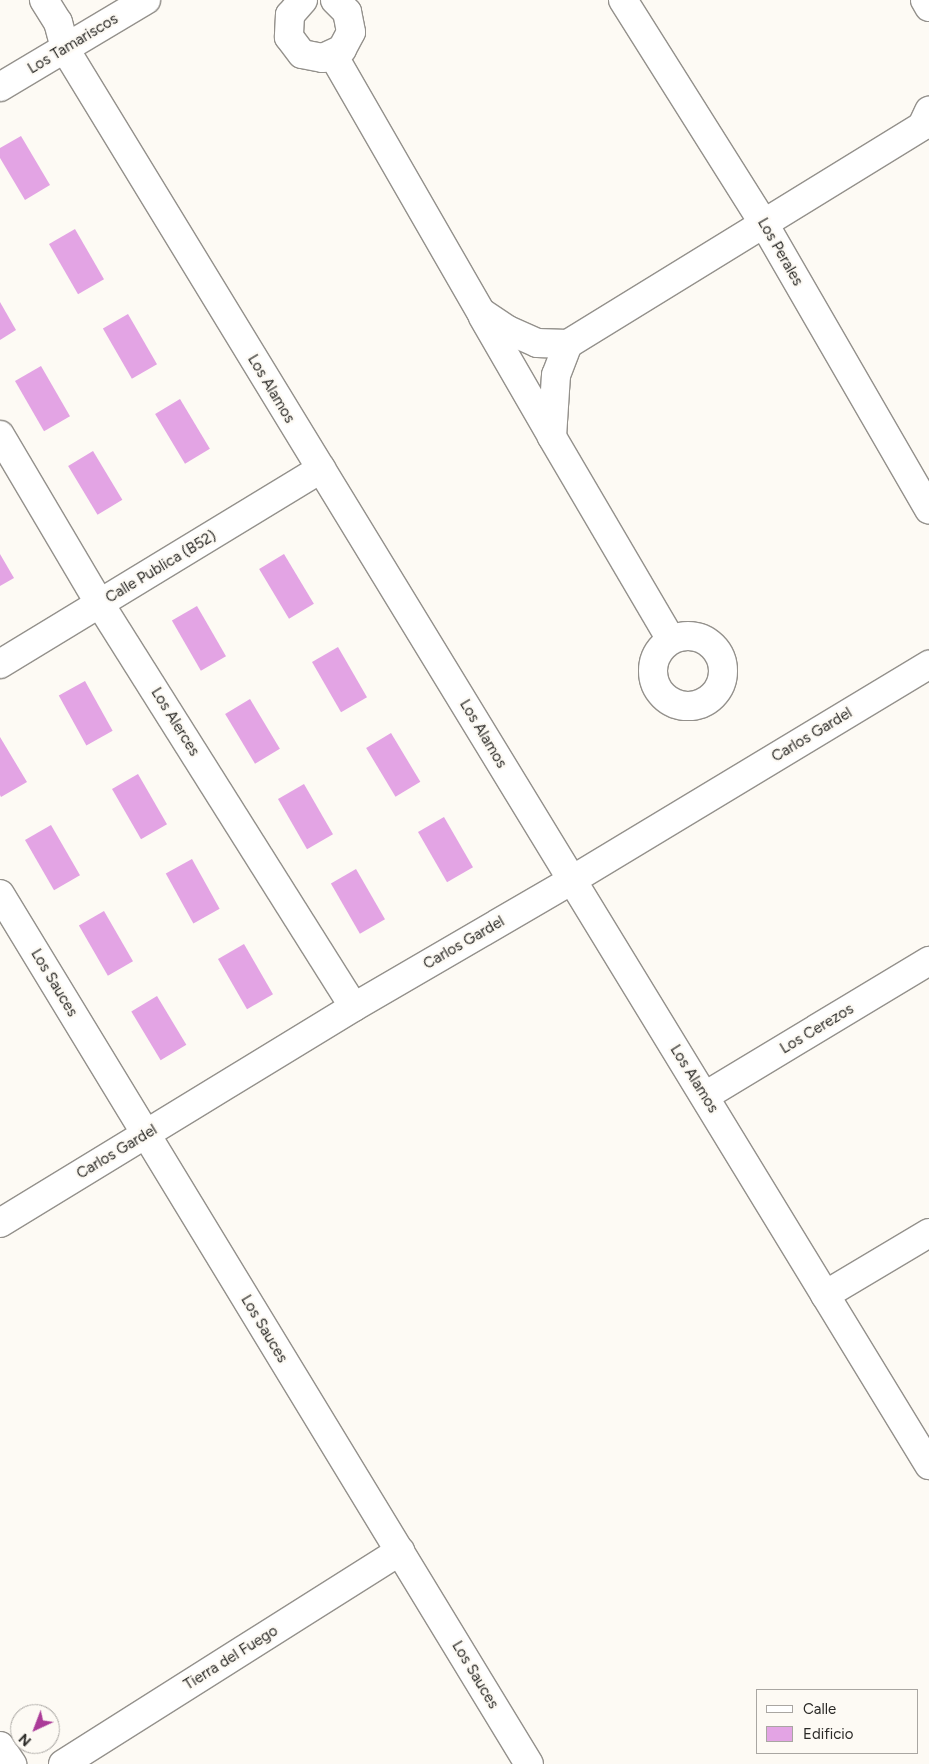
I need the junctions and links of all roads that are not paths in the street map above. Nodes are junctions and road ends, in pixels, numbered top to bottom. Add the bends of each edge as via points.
1 (44, 0) edge
2 (146, 0) edge
3 (303, 0) edge
4 (335, 0) edge
5 (623, 0) edge
6 (925, 0) edge
7 (929, 7) edge
8 (65, 49) junction
9 (333, 55) junction
10 (0, 87) edge
11 (927, 121) edge
12 (763, 222) junction
13 (481, 312) junction
14 (568, 344) junction
15 (0, 435) edge
16 (552, 437) junction
17 (321, 469) junction
18 (929, 509) edge
19 (100, 604) junction
20 (672, 640) dead end
21 (0, 664) edge
22 (929, 665) edge
23 (572, 880) junction
24 (0, 894) edge
25 (929, 961) edge
26 (354, 1007) junction
27 (705, 1096) junction
28 (146, 1134) junction
29 (0, 1223) edge
30 (929, 1233) edge
31 (825, 1295) junction
32 (929, 1465) edge
33 (400, 1552) junction
34 (0, 1746) edge
35 (12, 1764) edge
36 (63, 1764) edge
37 (529, 1764) edge

1 - 8 street, Los Alamos via 58,22
2 - 8 street, Los Tamariscos
3 - 9 street via 290,15 288,26 294,46 312,58
4 - 9 street via 347,12 351,32 342,50
5 - 12 street, Los Perales
6 - 7 street
8 - 10 street, Los Tamariscos
8 - 17 street, Los Alamos
9 - 13 street
11 - 12 street
12 - 14 street
12 - 18 street, Los Perales
13 - 14 street via 537,343
13 - 16 street
14 - 16 street via 556,375
15 - 19 street, Los Alerces
16 - 20 street
17 - 19 street, Calle Publica (B52)
17 - 23 street, Los Alamos
19 - 21 street, Calle Publica (B52)
19 - 26 street, Los Alerces
22 - 23 street, Carlos Gardel
23 - 26 street, Carlos Gardel
23 - 27 street, Los Alamos
24 - 28 street, Los Sauces
25 - 27 street, Los Cerezos
26 - 28 street, Carlos Gardel
27 - 31 street, Los Alamos
28 - 29 street, Carlos Gardel
28 - 33 street, Los Sauces
30 - 31 street
31 - 32 street, Los Alamos
33 - 36 street, Tierra del Fuego
33 - 37 street, Los Sauces
34 - 35 street

